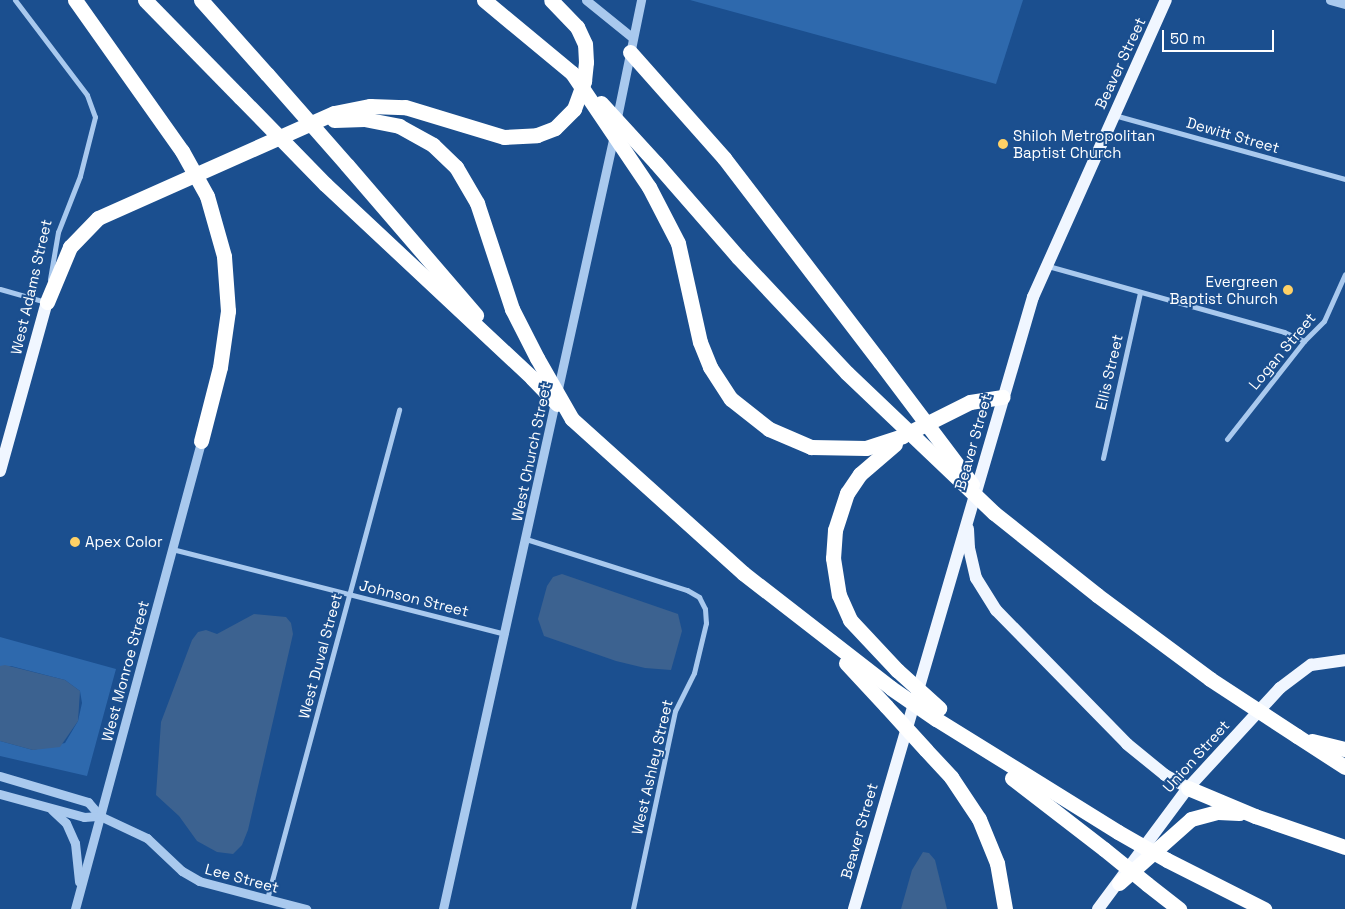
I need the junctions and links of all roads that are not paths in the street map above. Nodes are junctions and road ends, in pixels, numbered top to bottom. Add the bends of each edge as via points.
1 (15, 0) edge
2 (75, 0) edge
3 (145, 0) edge
4 (201, 0) edge
5 (484, 0) edge
6 (551, 0) edge
7 (586, 0) edge
8 (641, 0) edge
9 (1166, 0) edge
10 (1330, 0) edge
11 (1345, 4) edge
12 (632, 45) junction
13 (572, 73) junction
14 (1114, 115) junction
15 (296, 128) junction
16 (1345, 179) edge
17 (1045, 266) junction
18 (1345, 274) edge
19 (0, 289) edge
20 (1140, 292) junction
21 (46, 302) junction
22 (1304, 341) junction
23 (532, 378) junction
24 (1003, 397) junction
25 (399, 410) dead end
26 (572, 419) junction
27 (923, 426) junction
28 (1227, 439) dead end
29 (201, 441) joint
30 (1103, 458) dead end
31 (0, 471) edge
32 (969, 512) junction
33 (994, 512) junction
34 (526, 539) junction
35 (172, 549) junction
36 (350, 595) junction
37 (504, 634) junction
38 (820, 634) junction
39 (1345, 660) edge
40 (938, 713) junction
41 (1297, 736) junction
42 (1345, 749) edge
43 (1345, 767) edge
44 (0, 776) edge
45 (1188, 788) junction
46 (0, 794) edge
47 (48, 807) junction
48 (100, 816) junction
49 (1255, 816) junction
50 (1345, 847) edge
51 (1119, 883) junction
52 (79, 892) junction
53 (267, 899) junction
54 (74, 909) edge
55 (265, 909) edge
56 (306, 909) edge
57 (443, 909) edge
58 (633, 909) edge
59 (854, 909) edge
60 (1005, 909) edge
61 (1098, 909) edge
62 (1179, 909) edge
63 (1264, 909) edge

1 - 21 street, West Adams Street via 87,95 94,111 95,124 86,158 54,246
2 - 29 highway, bridge via 182,151 207,196 224,256 228,311 219,372
3 - 23 highway, bridge via 325,184
4 - 23 highway, bridge
5 - 13 highway
6 - 15 highway via 577,27 585,44 586,62 583,86 574,109 554,128 532,136 504,136 416,109 382,105 345,109
7 - 12 street
8 - 12 street, West Church Street
9 - 14 main road, Beaver Street
10 - 11 street
12 - 33 highway, bridge via 724,158
12 - 34 street, West Church Street
13 - 27 highway, bridge via 649,187 678,243 706,359 719,384 738,406 774,431 800,444 822,449 876,446
13 - 33 highway, bridge via 847,373
14 - 16 street, Dewitt Street
14 - 17 main road, Beaver Street
15 - 21 highway via 98,218 70,247
15 - 26 highway, bridge via 339,119 376,120 416,134 450,159 473,194 512,309
17 - 20 street
17 - 24 main road, Beaver Street via 1028,309
18 - 22 street, Logan Street via 1324,321
19 - 21 street
20 - 22 street via 1284,332
20 - 30 street, Ellis Street
21 - 31 main road, West Adams Street
22 - 28 street, Logan Street
23 - 26 highway, bridge
24 - 27 highway via 970,402
24 - 32 main road, Beaver Street
25 - 36 street, West Duval Street
26 - 38 highway via 743,573
27 - 40 highway, bridge via 879,456 854,483 838,517 833,544 834,570 844,608 858,630
29 - 35 street, West Monroe Street
32 - 45 main road via 970,559 976,578 990,602 1117,734 1161,772
32 - 59 main road, Beaver Street
33 - 41 highway, bridge via 1140,629
34 - 37 street, West Church Street
34 - 58 street, West Ashley Street via 687,590 704,604 706,623 694,673 675,711
35 - 36 street, Johnson Street
35 - 48 street, West Monroe Street
36 - 37 street, Johnson Street
36 - 53 street, West Duval Street
37 - 57 street, West Church Street
38 - 40 highway, bridge via 891,688
38 - 60 highway, bridge via 962,791 987,834 997,863
39 - 45 main road, Union Street via 1311,666 1288,680
40 - 62 highway, bridge
40 - 63 highway, bridge via 998,759 1118,832
41 - 42 highway
41 - 43 highway
44 - 48 street, Lee Street via 88,802
45 - 49 highway
45 - 51 main road, Union Street
46 - 47 street, Lee Street
47 - 48 street, Lee Street via 84,817
47 - 52 street via 66,823 75,843
48 - 52 street, West Monroe Street
48 - 53 street, Lee Street via 147,838 178,868 195,879
49 - 50 highway
49 - 51 highway via 1218,812 1191,819
51 - 61 main road, Union Street
52 - 54 street, West Monroe Street
53 - 55 street, West Duval Street
53 - 56 street, Lee Street

